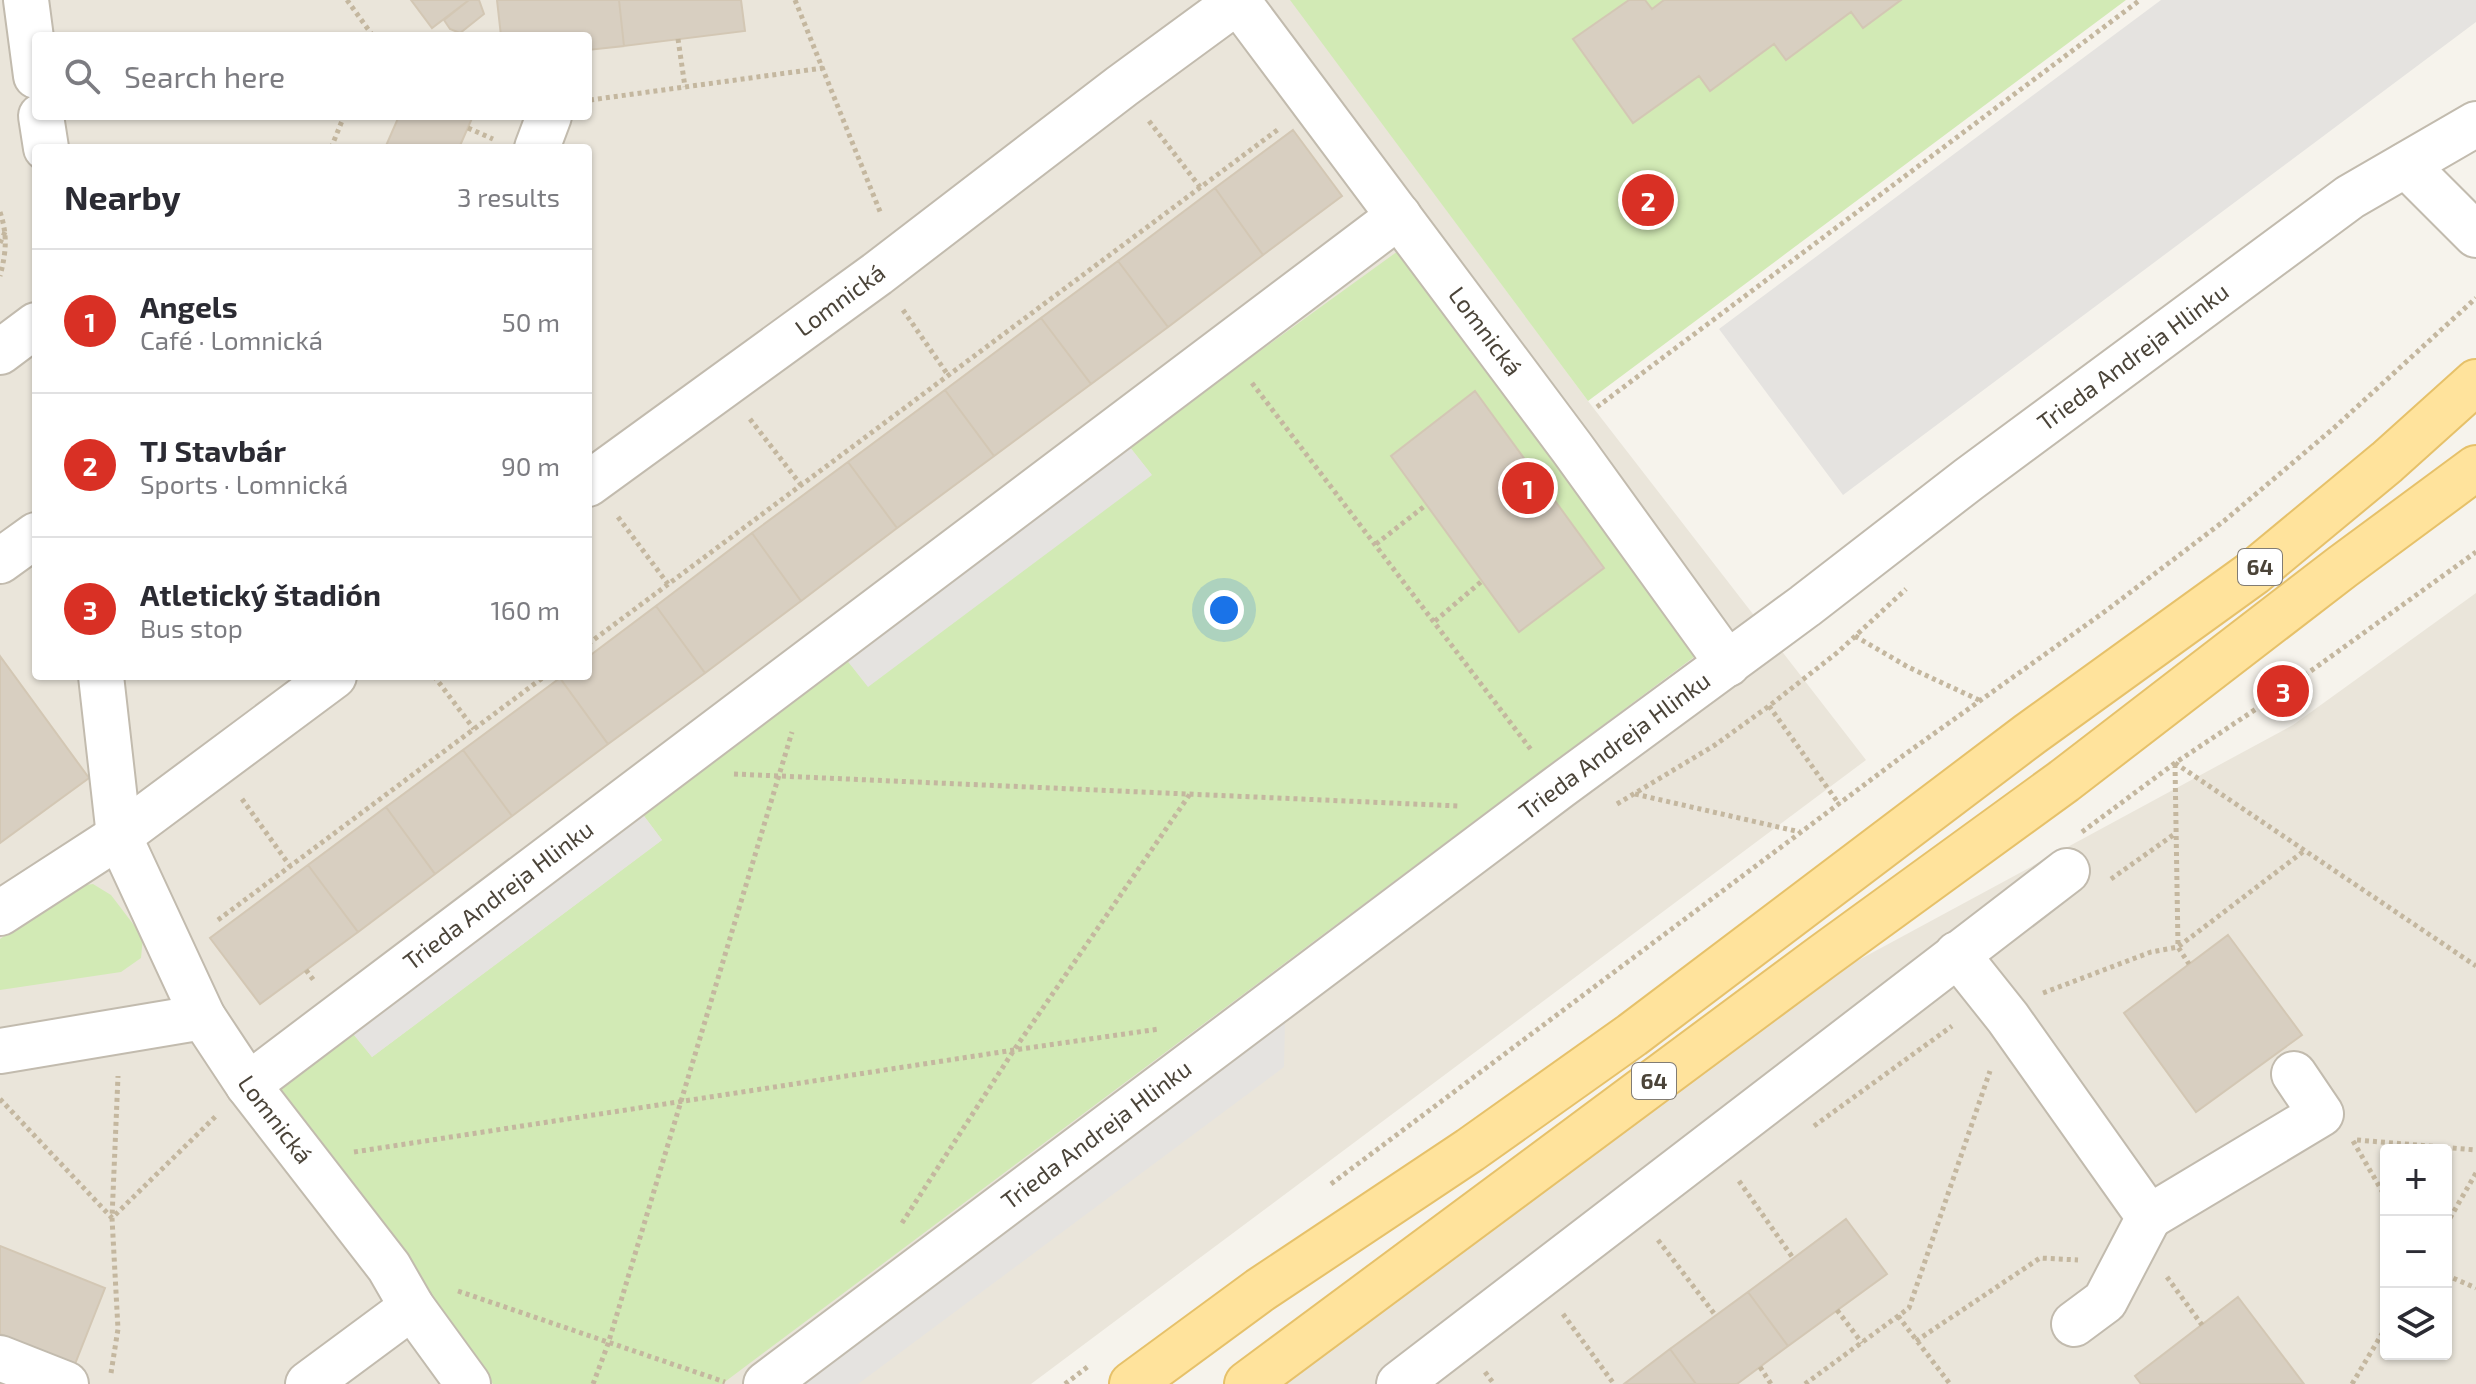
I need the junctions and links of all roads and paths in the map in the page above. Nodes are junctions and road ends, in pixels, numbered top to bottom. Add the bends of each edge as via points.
1 (26, 0) edge
2 (358, 0) edge
3 (795, 0) edge
4 (1238, 0) edge
5 (2140, 0) edge
6 (349, 3) edge
7 (370, 32) edge
8 (678, 39) dead end
9 (32, 46) edge
10 (823, 68) junction
11 (1122, 86) junction
12 (685, 87) junction
13 (592, 99) edge
14 (42, 120) edge
15 (342, 120) edge
16 (548, 120) edge
17 (1284, 124) dead end
18 (2476, 124) edge
19 (45, 144) edge
20 (333, 144) edge
21 (538, 144) edge
22 (2406, 165) junction
23 (1200, 187) junction
24 (0, 212) edge
25 (1399, 216) junction
26 (6, 231) junction
27 (2476, 235) edge
28 (0, 243) edge
29 (888, 265) junction
30 (0, 276) edge
31 (2476, 298) edge
32 (32, 328) edge
33 (1224, 348) junction
34 (0, 352) edge
35 (948, 375) junction
36 (2476, 382) edge
37 (724, 385) junction
38 (1588, 413) dead end
39 (2476, 468) edge
40 (592, 479) edge
41 (592, 485) edge
42 (801, 485) junction
43 (1426, 505) dead end
44 (32, 538) edge
45 (1376, 544) junction
46 (2476, 552) edge
47 (0, 561) edge
48 (1482, 581) dead end
49 (668, 584) junction
50 (1435, 621) junction
51 (1855, 636) dead end
52 (592, 641) edge
53 (1728, 664) junction
54 (101, 680) edge
55 (329, 680) edge
56 (437, 680) edge
57 (540, 680) edge
58 (1980, 700) junction
59 (1769, 706) dead end
60 (474, 729) junction
61 (792, 731) dead end
62 (2175, 763) junction
63 (217, 764) junction
64 (665, 770) junction
65 (779, 776) junction
66 (1190, 794) junction
67 (1634, 794) dead end
68 (1545, 798) junction
69 (1839, 804) junction
70 (2094, 822) dead end
71 (1801, 833) junction
72 (119, 836) junction
73 (2304, 850) junction
74 (290, 866) junction
75 (2067, 871) dead end
76 (0, 913) edge
77 (218, 920) dead end
78 (2178, 947) junction
79 (1957, 954) junction
80 (2189, 964) dead end
81 (2476, 966) edge
82 (2004, 1014) junction
83 (203, 1017) junction
84 (1164, 1029) dead end
85 (120, 1031) junction
86 (1014, 1050) junction
87 (0, 1051) edge
88 (2294, 1074) dead end
89 (248, 1085) junction
90 (0, 1099) edge
91 (681, 1101) junction
92 (2337, 1127) junction
93 (2476, 1150) edge
94 (306, 1159) junction
95 (2476, 1173) edge
96 (1739, 1181) dead end
97 (2380, 1189) edge
98 (1320, 1192) dead end
99 (2451, 1216) edge
100 (112, 1218) junction
101 (895, 1233) dead end
102 (2137, 1239) junction
103 (1658, 1240) dead end
104 (1793, 1258) dead end
105 (389, 1267) junction
106 (2452, 1278) edge
107 (2476, 1288) edge
108 (412, 1307) junction
109 (1837, 1310) dead end
110 (1562, 1313) dead end
111 (1716, 1316) dead end
112 (1898, 1316) junction
113 (2074, 1324) dead end
114 (2202, 1325) dead end
115 (2380, 1337) edge
116 (1916, 1341) junction
117 (1862, 1343) junction
118 (608, 1344) junction
119 (0, 1358) edge
120 (1091, 1365) dead end
121 (1760, 1367) dead end
122 (1485, 1371) dead end
123 (66, 1384) edge
124 (109, 1384) edge
125 (308, 1384) edge
126 (468, 1384) edge
127 (593, 1384) edge
128 (732, 1384) edge
129 (766, 1384) edge
130 (1065, 1384) edge
131 (1132, 1384) edge
132 (1247, 1384) edge
133 (1399, 1384) edge
134 (1494, 1384) edge
135 (1614, 1384) edge
136 (1771, 1384) edge
137 (1805, 1384) edge
138 (1950, 1384) edge
139 (2352, 1384) edge

1 - 9 street
2 - 6 path
3 - 10 path
4 - 11 street, Lomnická
4 - 25 street, Lomnická
5 - 38 path
6 - 7 path
8 - 12 path
10 - 12 path
10 - 29 path
11 - 23 path
11 - 29 street, Lomnická
12 - 13 path
14 - 19 street
15 - 20 path
16 - 21 street
17 - 23 path
18 - 22 street, Trieda Andreja Hlinku
22 - 27 street
22 - 53 street, Trieda Andreja Hlinku via 2337,207
23 - 35 path
24 - 26 path
25 - 33 street, Trieda Andreja Hlinku
25 - 53 street, Lomnická
26 - 28 path
26 - 30 path
29 - 35 path
29 - 37 street, Lomnická
31 - 58 path via 2224,521
32 - 34 street
33 - 45 path
33 - 64 street, Trieda Andreja Hlinku
35 - 42 path
36 - 131 main road, 64 via 2253,573 1632,1035
37 - 40 street, Lomnická
37 - 42 path
39 - 132 main road, 64 via 2064,781
41 - 49 path
42 - 49 path
43 - 45 path
44 - 47 street
45 - 50 path
46 - 62 path
48 - 50 path
49 - 52 path
50 - 68 path
51 - 58 path
53 - 68 street, Trieda Andreja Hlinku
54 - 72 street, Lomnická
55 - 63 street
56 - 60 path
57 - 60 path
58 - 69 path
59 - 69 path
60 - 74 path
61 - 65 path
62 - 70 path
62 - 73 path
62 - 78 path
63 - 72 street
63 - 74 path
64 - 65 path
64 - 89 street, Trieda Andreja Hlinku
65 - 66 path
65 - 91 path
66 - 68 path
66 - 86 path
67 - 71 path
68 - 129 street, Trieda Andreja Hlinku
69 - 71 path
71 - 98 path
72 - 76 street
72 - 83 street, Lomnická
73 - 78 path
73 - 81 path
74 - 77 path
75 - 79 street
78 - 80 path
78 - 82 path via 2151,952
79 - 82 street
79 - 133 street
82 - 102 street
82 - 112 path via 1909,1308
83 - 85 street
83 - 89 street, Lomnická
84 - 86 path
85 - 87 street
85 - 100 path
86 - 91 path
86 - 101 path
88 - 92 street
89 - 94 street, Lomnická
89 - 100 path
90 - 100 path
91 - 94 path
91 - 118 path
92 - 93 path
92 - 97 path
92 - 102 street
94 - 105 street, Lomnická
95 - 99 path
96 - 104 path
100 - 124 path via 118,1329
102 - 113 street via 2105,1301
102 - 114 path
102 - 116 path via 2040,1258
103 - 111 path
105 - 108 street, Lomnická
105 - 118 path
106 - 107 path
108 - 125 street
108 - 126 street, Lomnická
109 - 117 path
110 - 135 path
112 - 116 path
112 - 117 path
115 - 139 path
116 - 138 path
117 - 137 path
118 - 127 path
118 - 128 path
119 - 123 street
120 - 130 path
121 - 136 path
122 - 134 path

